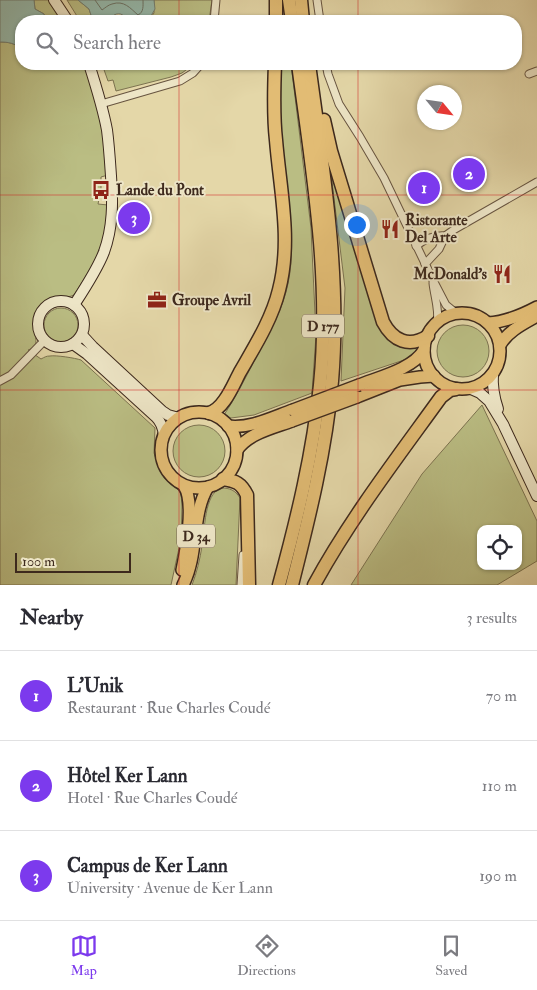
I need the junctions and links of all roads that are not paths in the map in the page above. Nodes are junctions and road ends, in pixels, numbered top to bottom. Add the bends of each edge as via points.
1 (54, 0) edge
2 (216, 0) edge
3 (276, 0) edge
4 (289, 0) edge
5 (301, 0) edge
6 (307, 0) edge
7 (317, 0) edge
8 (64, 15) edge
9 (215, 15) edge
10 (276, 15) edge
11 (291, 15) edge
12 (303, 15) edge
13 (309, 15) edge
14 (319, 15) edge
15 (91, 70) edge
16 (196, 70) edge
17 (275, 70) edge
18 (299, 70) edge
19 (310, 70) edge
20 (317, 70) edge
21 (327, 70) edge
22 (537, 71) edge
23 (529, 74) dead end
24 (101, 104) junction
25 (537, 182) edge
26 (445, 236) junction
27 (416, 246) junction
28 (425, 264) junction
29 (432, 280) junction
30 (74, 305) junction
31 (537, 307) edge
32 (457, 314) junction
33 (537, 316) edge
34 (437, 323) junction
35 (488, 323) junction
36 (82, 334) junction
37 (428, 336) junction
38 (44, 341) junction
39 (73, 344) junction
40 (500, 345) junction
41 (424, 350) junction
42 (494, 373) junction
43 (434, 376) junction
44 (0, 381) edge
45 (471, 388) junction
46 (456, 389) junction
47 (358, 391) junction
48 (209, 413) junction
49 (293, 416) junction
50 (179, 418) junction
51 (503, 424) junction
52 (228, 426) junction
53 (164, 435) junction
54 (237, 450) junction
55 (223, 479) junction
56 (184, 486) junction
57 (208, 487) junction
58 (537, 496) edge
59 (248, 515) junction
60 (181, 585) edge
61 (241, 585) edge
62 (249, 585) edge
63 (279, 585) edge
64 (292, 585) edge
65 (314, 585) edge

1 - 8 street
2 - 9 street
3 - 10 highway
4 - 11 highway
5 - 12 highway
6 - 13 highway
7 - 14 street
15 - 24 street
16 - 24 street via 180,81
17 - 48 highway via 275,137 286,231 283,274 270,316 246,363 227,397
18 - 63 highway, D 177 via 318,222 322,343 315,426
19 - 64 highway, D 177 via 331,243 334,334 332,381 319,469
20 - 37 highway via 326,132 383,322 400,340 413,342
21 - 27 street via 339,104 384,178
22 - 23 street
24 - 30 street via 107,130 112,216 104,252
25 - 26 street
26 - 27 street via 430,238
26 - 28 street via 439,250
27 - 28 street
28 - 29 street
29 - 32 street via 446,305
29 - 34 street
30 - 36 street via 83,316
30 - 38 street via 58,301 44,308 38,327
31 - 35 main road via 501,322
32 - 34 main road
32 - 35 main road via 474,315
33 - 40 main road via 508,334
34 - 37 main road
35 - 40 main road
36 - 39 street
36 - 50 street via 162,411
37 - 41 main road
38 - 39 street via 56,347
38 - 44 street via 11,375
39 - 53 street via 156,417
40 - 42 main road via 500,357
41 - 43 main road via 426,364
41 - 47 main road via 415,361
42 - 45 main road
42 - 51 street via 493,392
43 - 46 main road via 446,386
43 - 47 main road via 400,380
45 - 46 main road
45 - 51 street via 489,401
46 - 65 highway via 441,397 376,488
47 - 49 main road, bridge
48 - 50 main road via 194,412
48 - 52 main road
49 - 52 main road
49 - 54 main road via 250,437
50 - 53 main road
51 - 58 street
52 - 54 main road
53 - 56 main road via 161,449 163,464
54 - 55 main road via 233,466
55 - 57 main road
55 - 59 highway via 244,487 248,495
56 - 57 main road
56 - 60 main road, D 34 via 188,495 188,535
57 - 60 main road, D 34 via 198,516 194,551
59 - 61 street
59 - 62 highway

